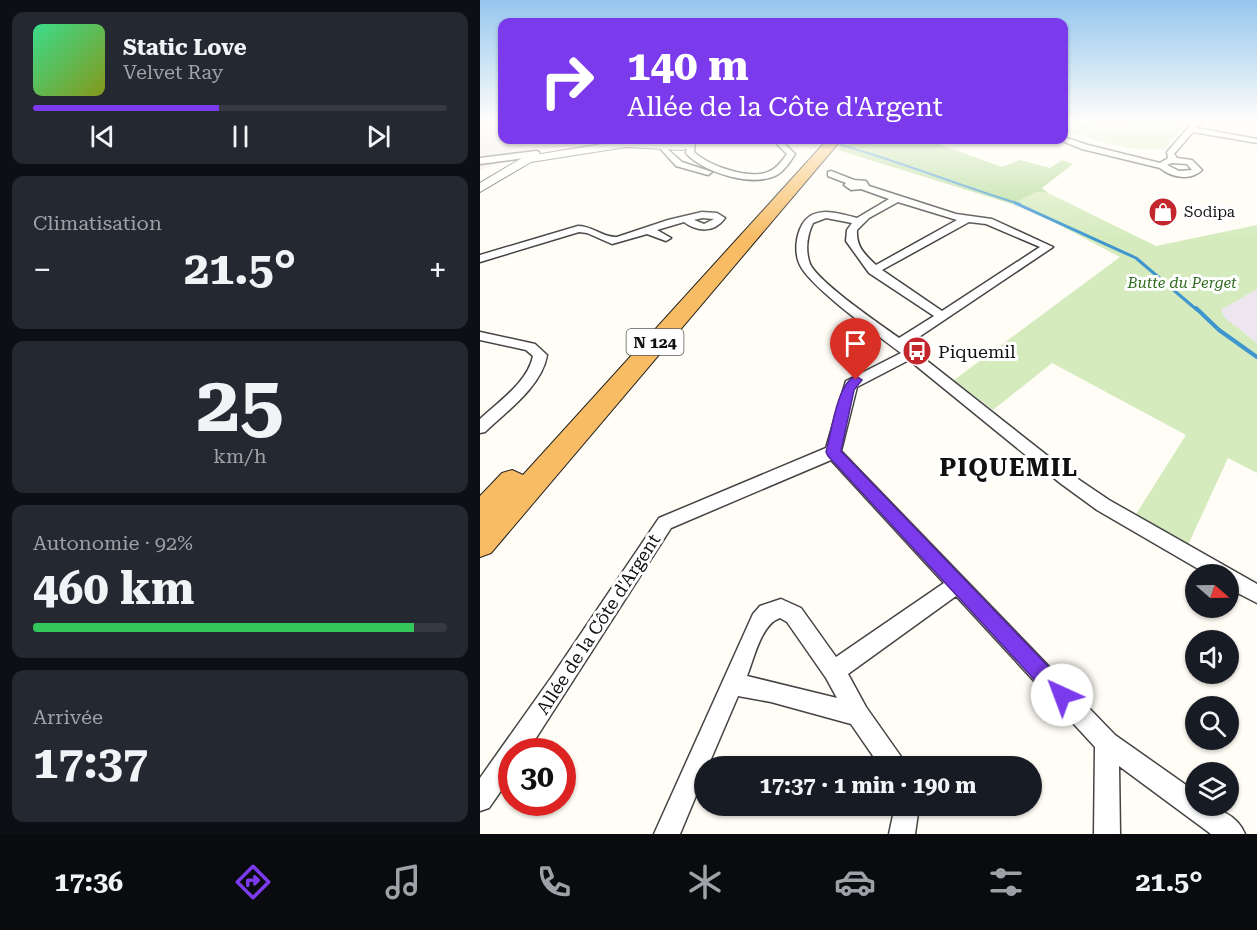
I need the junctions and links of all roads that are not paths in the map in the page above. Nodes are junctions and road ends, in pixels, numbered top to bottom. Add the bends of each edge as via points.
1 (502, 160) edge
2 (515, 160) edge
3 (526, 160) edge
4 (675, 160) edge
5 (697, 160) edge
6 (787, 160) edge
7 (811, 160) edge
8 (814, 160) edge
9 (1140, 160) edge
10 (1174, 160) joint
11 (481, 166) edge
12 (1162, 166) junction
13 (735, 174) junction
14 (831, 174) dead end
15 (480, 188) edge
16 (898, 198) junction
17 (686, 219) dead end
18 (966, 219) junction
19 (859, 221) junction
20 (650, 231) junction
21 (666, 238) dead end
22 (480, 259) edge
23 (873, 271) junction
24 (942, 316) junction
25 (480, 336) edge
26 (904, 349) junction
27 (480, 428) edge
28 (833, 452) junction
29 (480, 516) edge
30 (480, 544) edge
31 (1206, 564) edge
32 (958, 584) junction
33 (1239, 584) edge
34 (1257, 594) edge
35 (834, 671) junction
36 (732, 684) junction
37 (858, 715) junction
38 (522, 738) edge
39 (1107, 743) junction
40 (887, 756) edge
41 (498, 773) edge
42 (480, 799) edge
43 (905, 816) edge
44 (667, 834) edge
45 (902, 834) edge
46 (1107, 834) edge
47 (1232, 834) edge

1 - 11 street
2 - 11 street
3 - 15 street
4 - 13 street via 690,168
5 - 13 street
6 - 13 street via 764,176
7 - 29 highway, N 124 via 712,259
8 - 30 highway, N 124
9 - 12 street
10 - 12 street via 1163,162
10 - 12 street via 1192,164 1198,170 1181,174
14 - 16 street
16 - 18 street
16 - 19 street
17 - 20 street
18 - 23 street
18 - 24 street via 988,221 1048,247
19 - 23 street via 850,237
19 - 26 street via 819,215 807,225 803,239 806,266 820,282
20 - 21 street
20 - 22 street via 611,242 592,229 578,228
23 - 24 street
24 - 26 street
25 - 27 street via 530,346 540,355 540,361 533,375
26 - 28 street via 851,384
26 - 31 street via 1103,505
28 - 32 street
28 - 38 street, Allée de la Côte d'Argent via 664,523
32 - 35 street
32 - 39 street
33 - 34 street
35 - 36 street via 794,615 781,608 767,613 760,621
35 - 37 street
36 - 37 street
36 - 44 street
37 - 40 street
39 - 46 street
39 - 47 street
41 - 42 street, Allée de la Côte d'Argent
43 - 45 street

